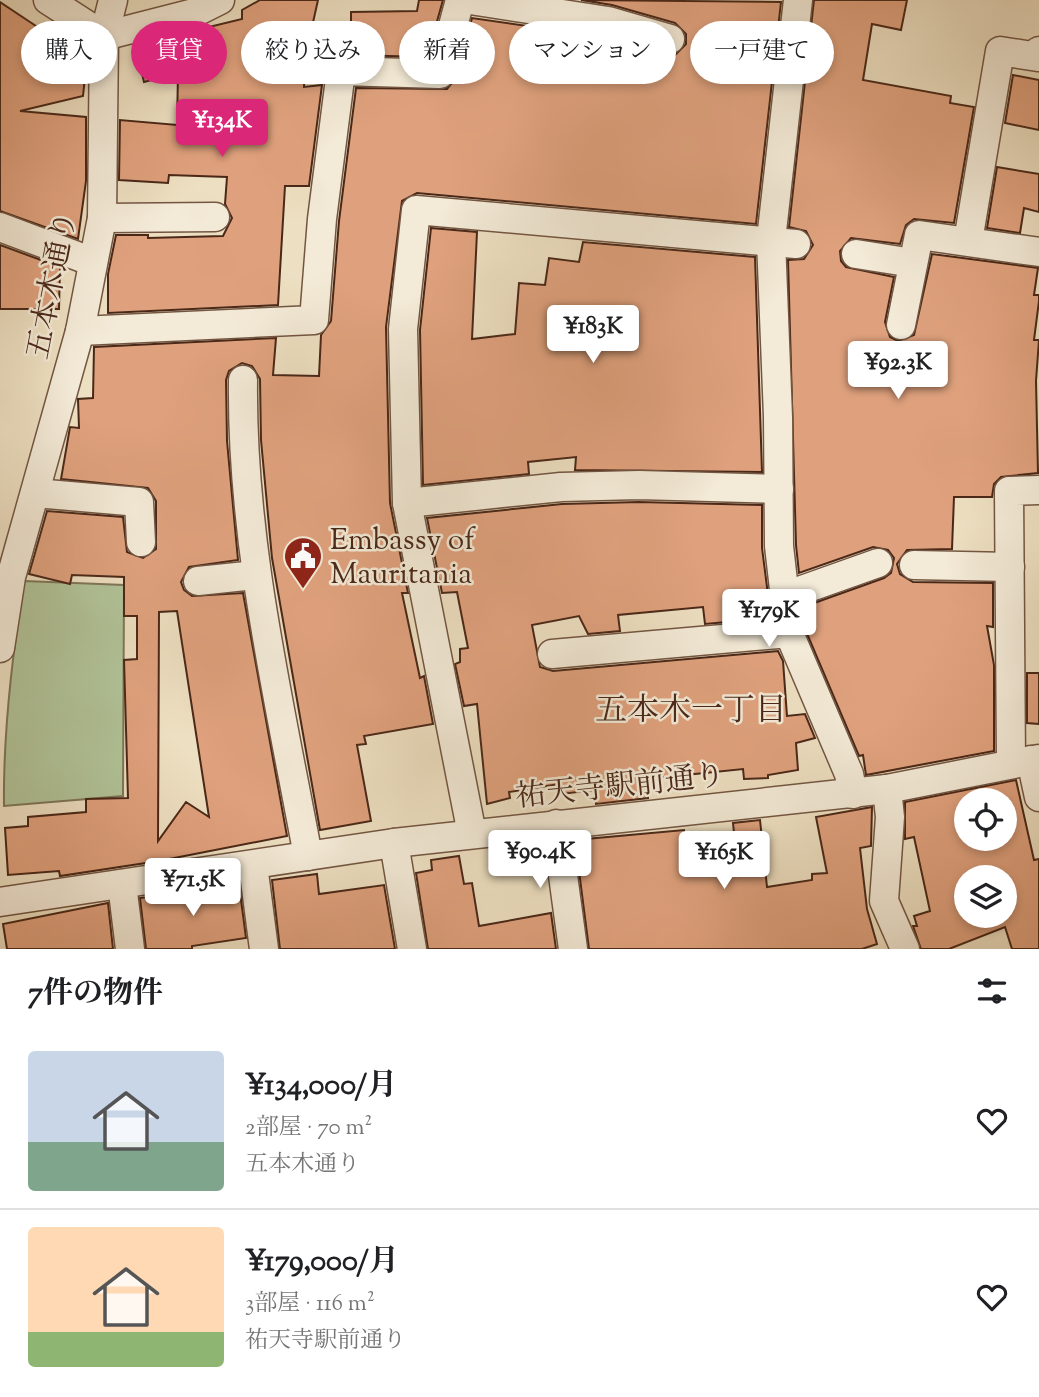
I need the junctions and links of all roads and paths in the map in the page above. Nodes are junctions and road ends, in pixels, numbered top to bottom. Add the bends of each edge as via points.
1 (48, 0) edge
2 (113, 0) edge
3 (220, 0) edge
4 (460, 0) edge
5 (470, 0) edge
6 (797, 0) edge
7 (609, 11) edge
8 (81, 21) edge
9 (108, 21) edge
10 (631, 21) edge
11 (117, 33) edge
12 (1039, 51) edge
13 (103, 84) edge
14 (215, 217) dead end
15 (102, 218) junction
16 (0, 226) edge
17 (968, 241) junction
18 (784, 242) junction
19 (1039, 251) edge
20 (856, 254) dead end
21 (93, 262) junction
22 (913, 263) junction
23 (901, 325) dead end
24 (80, 331) junction
25 (243, 380) dead end
26 (779, 489) junction
27 (1039, 490) edge
28 (35, 493) junction
29 (407, 503) junction
30 (141, 541) dead end
31 (878, 563) dead end
32 (914, 565) dead end
33 (1010, 566) junction
34 (256, 575) junction
35 (198, 581) dead end
36 (785, 596) junction
37 (789, 633) junction
38 (0, 648) edge
39 (552, 654) dead end
40 (1027, 761) edge
41 (887, 789) junction
42 (853, 794) junction
43 (1039, 797) edge
44 (556, 824) junction
45 (472, 834) junction
46 (394, 843) junction
47 (308, 856) junction
48 (253, 865) junction
49 (122, 884) junction
50 (0, 902) edge
51 (130, 949) edge
52 (264, 949) edge
53 (412, 949) edge
54 (573, 949) edge
55 (905, 949) edge

1 - 8 street
2 - 9 street, 五本木通り
3 - 11 street via 194,13
4 - 24 street via 440,74 341,71 314,320
5 - 7 street
6 - 18 street
7 - 10 street
12 - 17 street via 1038,57 1000,51
13 - 15 street, 五本木通り
14 - 15 street
15 - 21 street, 五本木通り
16 - 21 street
17 - 19 street
17 - 22 street via 919,235
18 - 26 street
18 - 29 street via 416,210 403,329
20 - 22 street
21 - 24 street, 五本木通り
22 - 23 street
24 - 28 street, 五本木通り
25 - 34 street via 242,441
26 - 29 street via 561,487
26 - 36 street
27 - 33 street via 1009,491
28 - 30 street via 139,502
28 - 38 street, 五本木通り via 11,577
29 - 45 street
31 - 36 street
32 - 33 street
33 - 40 street
34 - 35 street
34 - 47 street
36 - 37 street
37 - 39 street
37 - 42 street via 849,774
40 - 41 street, 祐天寺駅前通り
40 - 43 street
41 - 42 street, 祐天寺駅前通り
41 - 55 street via 890,817 884,901
42 - 44 street, 祐天寺駅前通り
44 - 45 street, 祐天寺駅前通り
44 - 54 street
45 - 46 street, 祐天寺駅前通り
46 - 47 street, 祐天寺駅前通り
46 - 53 street
47 - 48 street, 祐天寺駅前通り
48 - 49 street, 祐天寺駅前通り
48 - 52 street
49 - 50 street, 祐天寺駅前通り
49 - 51 street

